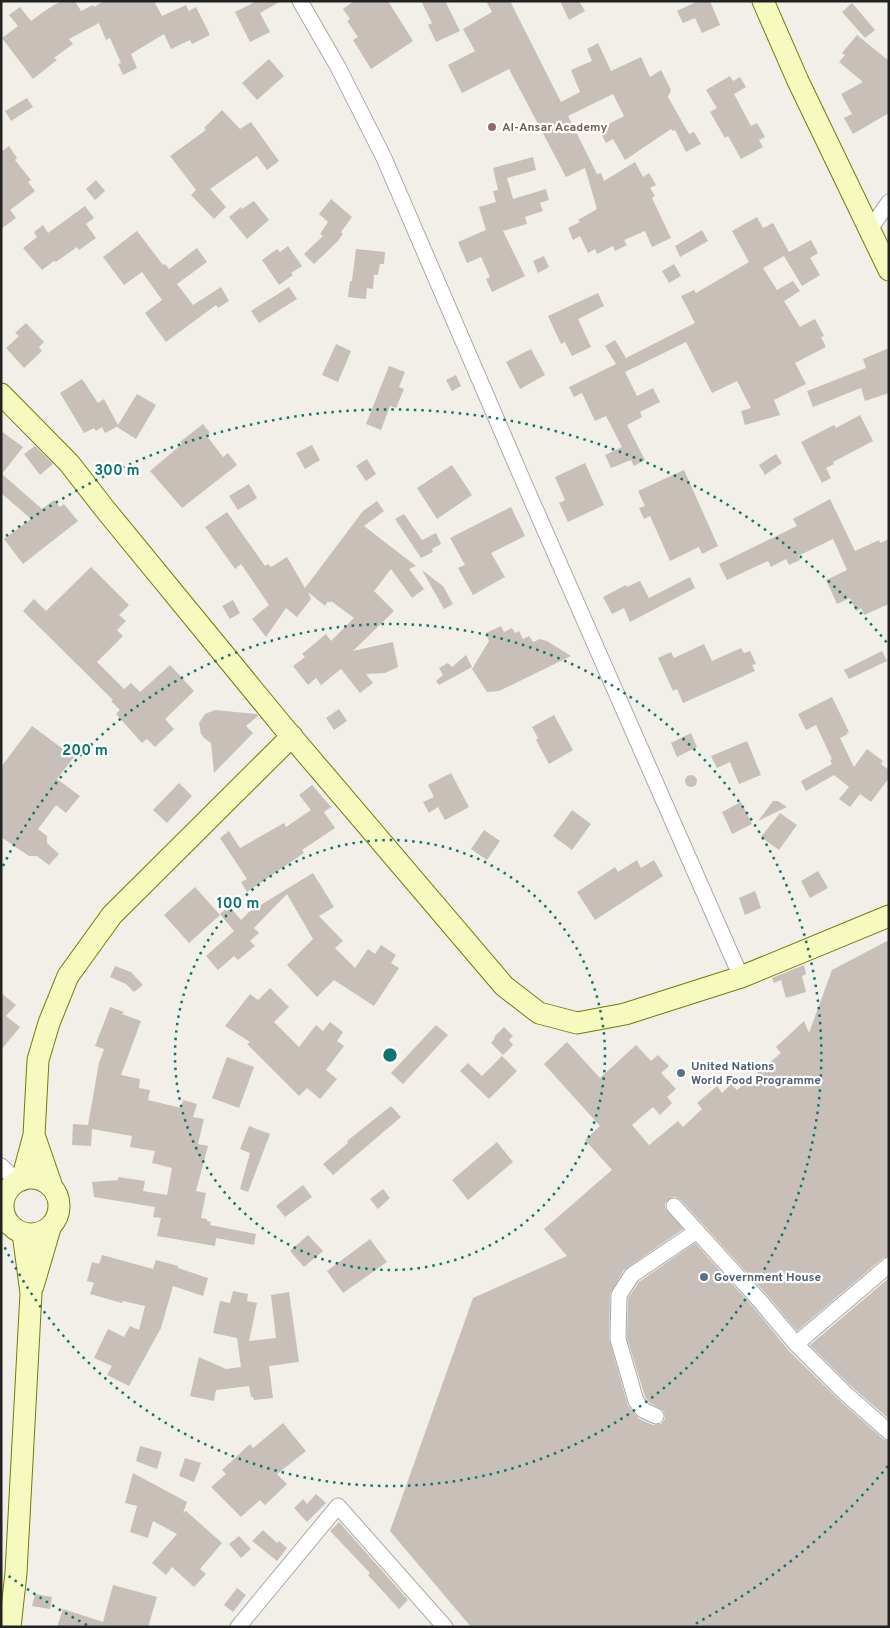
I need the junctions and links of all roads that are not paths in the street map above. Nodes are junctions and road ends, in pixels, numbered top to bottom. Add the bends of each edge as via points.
1 (300, 1) edge
2 (763, 1) edge
3 (889, 202) edge
4 (870, 229) junction
5 (889, 270) edge
6 (1, 394) edge
7 (292, 736) junction
8 (889, 916) edge
9 (741, 977) junction
10 (34, 1135) junction
11 (1, 1166) edge
12 (52, 1187) junction
13 (8, 1194) edge
14 (674, 1206) dead end
15 (50, 1228) junction
16 (697, 1231) junction
17 (14, 1233) edge
18 (889, 1265) edge
19 (31, 1293) junction
20 (796, 1344) junction
21 (656, 1416) dead end
22 (889, 1432) edge
23 (10, 1627) edge
24 (238, 1627) edge
25 (445, 1627) edge

1 - 9 street via 338,66 384,158
2 - 4 street
3 - 4 street
4 - 5 street
6 - 7 street via 69,463
7 - 9 street via 504,986 539,1013 577,1023 625,1014
7 - 10 street via 112,915 68,976 38,1060
8 - 9 street
10 - 12 street
10 - 13 street
11 - 13 street
12 - 13 street via 33,1178
12 - 15 street via 59,1201 58,1216
13 - 17 street via 6,1220
14 - 16 street
15 - 17 street via 37,1234
15 - 19 street
16 - 20 street
16 - 21 street via 632,1275 619,1295 618,1339 636,1401
17 - 19 street
18 - 20 street
19 - 23 street
20 - 22 street
24 - 25 street via 338,1506

